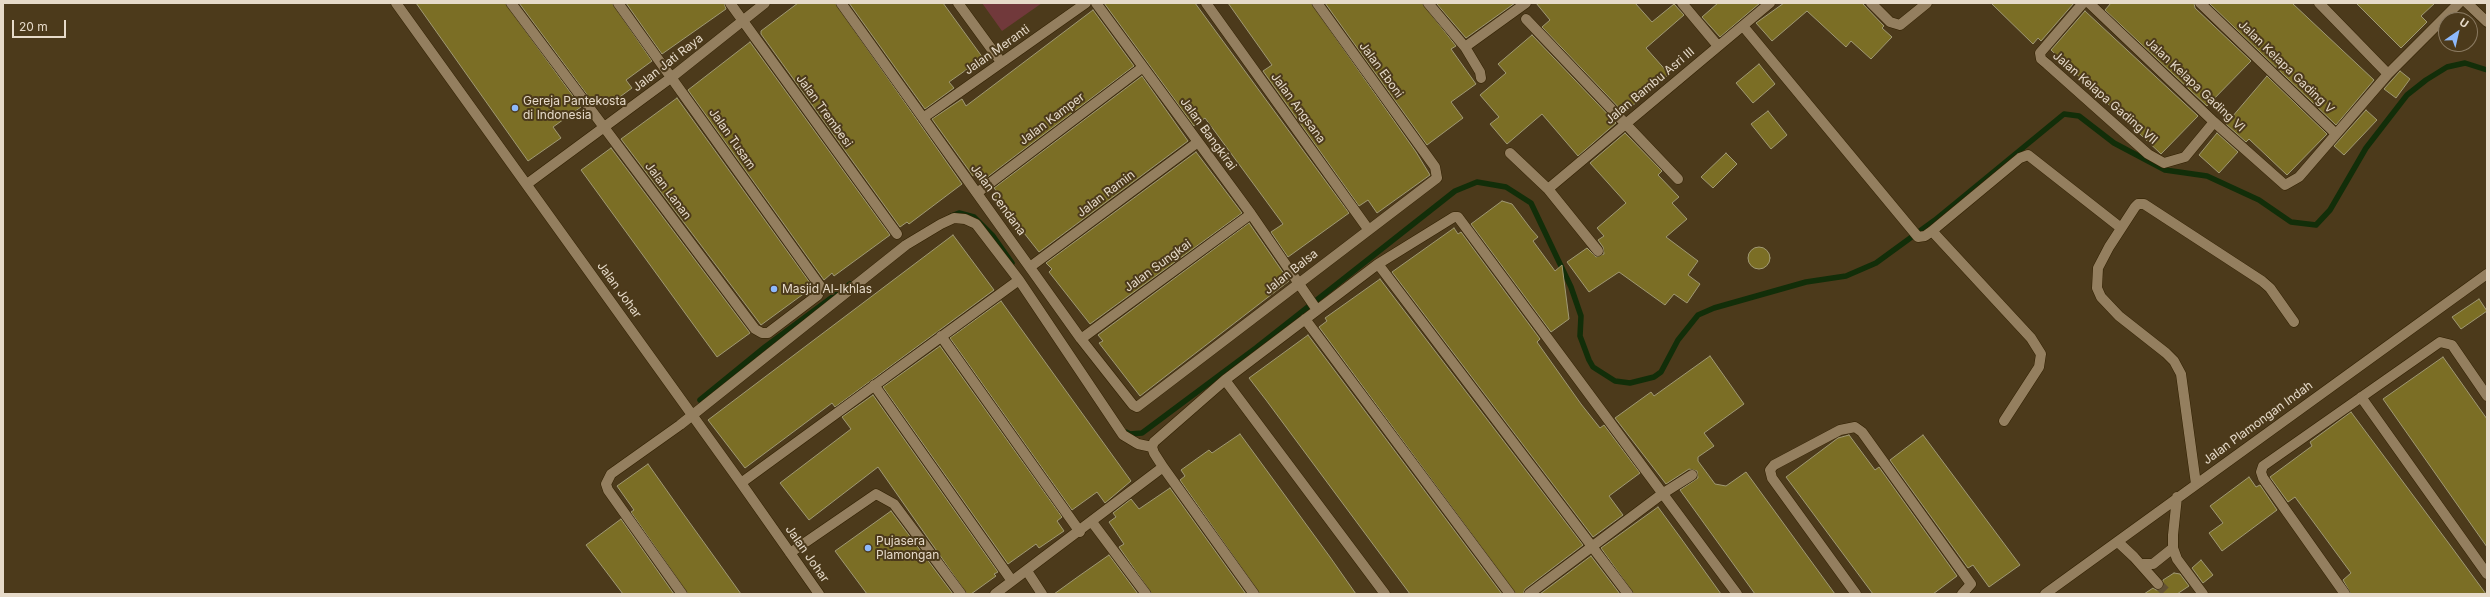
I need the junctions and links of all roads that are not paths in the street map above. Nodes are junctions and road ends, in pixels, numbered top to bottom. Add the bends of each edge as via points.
1 (396, 3) edge
2 (511, 3) edge
3 (618, 3) edge
4 (730, 3) edge
5 (766, 3) edge
6 (841, 3) edge
7 (958, 3) edge
8 (1086, 3) edge
9 (1096, 3) edge
10 (1206, 3) edge
11 (1317, 3) edge
12 (1428, 3) edge
13 (1526, 3) edge
14 (1682, 3) edge
15 (1770, 3) edge
16 (1871, 3) edge
17 (1926, 3) edge
18 (2083, 3) edge
19 (2088, 3) edge
20 (2200, 3) edge
21 (2319, 3) edge
22 (2459, 3) edge
23 (2467, 3) edge
24 (1526, 19) dead end
25 (2486, 19) edge
26 (742, 21) junction
27 (1742, 26) junction
28 (1718, 46) junction
29 (1465, 47) junction
30 (1001, 62) junction
31 (1143, 67) junction
32 (2388, 74) junction
33 (672, 77) junction
34 (1481, 78) dead end
35 (923, 118) junction
36 (2214, 122) junction
37 (1625, 124) junction
38 (605, 128) junction
39 (2336, 134) junction
40 (1198, 142) junction
41 (1510, 152) dead end
42 (1424, 153) joint
43 (1678, 179) dead end
44 (527, 184) junction
45 (1548, 189) junction
46 (977, 192) junction
47 (1251, 214) junction
48 (2121, 228) junction
49 (1368, 229) junction
50 (1932, 232) junction
51 (898, 234) dead end
52 (1598, 251) dead end
53 (1378, 264) junction
54 (1030, 267) junction
55 (2487, 274) edge
56 (1019, 280) junction
57 (1301, 284) junction
58 (820, 292) joint
59 (1316, 307) junction
60 (1305, 319) junction
61 (785, 322) junction
62 (2294, 322) dead end
63 (794, 334) junction
64 (941, 336) junction
65 (1081, 339) junction
66 (1225, 380) junction
67 (874, 385) junction
68 (2487, 396) edge
69 (2361, 397) junction
70 (1140, 406) joint
71 (692, 415) junction
72 (2004, 421) dead end
73 (1152, 447) junction
74 (1163, 467) junction
75 (1692, 475) dead end
76 (742, 483) junction
77 (2196, 484) junction
78 (1662, 494) junction
79 (2178, 497) junction
80 (1092, 522) junction
81 (1080, 532) junction
82 (2118, 542) junction
83 (1594, 548) junction
84 (2173, 548) junction
85 (790, 553) junction
86 (2141, 564) junction
87 (1027, 571) junction
88 (2487, 574) edge
89 (1012, 581) junction
90 (2158, 584) tunnel mouth
91 (2200, 593) edge
92 (682, 594) edge
93 (818, 594) edge
94 (961, 594) edge
95 (995, 594) edge
96 (1042, 594) edge
97 (1146, 594) edge
98 (1254, 594) edge
99 (1385, 594) edge
100 (1510, 594) edge
101 (1529, 594) edge
102 (1628, 594) edge
103 (1737, 594) edge
104 (1856, 594) edge
105 (1962, 594) edge
106 (2045, 594) edge
107 (2345, 594) edge

1 - 44 street, Jalan Johar
2 - 38 street, Jalan Lanan
3 - 33 street, Jalan Tusam
4 - 26 street, Jalan Trembesi
5 - 26 street, Jalan Jati Raya
6 - 35 street, Jalan Cendana
7 - 30 street
8 - 30 street, Jalan Meranti
9 - 31 street, Jalan Bangkirai
10 - 49 street, Jalan Angsana
11 - 42 street, Jalan Eboni
12 - 29 street
13 - 29 street
14 - 28 street
15 - 27 street, Jalan Bambu Asri III
16 - 17 street via 1896,25 1904,23
18 - 36 street, Jalan Kelapa Gading VII via 2041,50 2040,57 2047,64 2148,154 2164,163 2185,157
19 - 36 street, Jalan Kelapa Gading VI
20 - 39 street, Jalan Kelapa Gading V
21 - 32 street
22 - 32 street
23 - 25 street
24 - 37 street
26 - 33 street, Jalan Jati Raya
26 - 51 street, Jalan Trembesi
27 - 28 street, Jalan Bambu Asri III
27 - 50 street via 1918,237
28 - 37 street, Jalan Bambu Asri III
29 - 34 street
30 - 35 street, Jalan Meranti
31 - 40 street, Jalan Bangkirai
31 - 46 street, Jalan Kamper
32 - 39 street
33 - 38 street, Jalan Jati Raya
33 - 58 street, Jalan Tusam via 820,286
35 - 46 street, Jalan Cendana
36 - 39 street, Jalan Kelapa Gading VI via 2285,185 2299,177
37 - 43 street
37 - 45 street, Jalan Bambu Asri III
38 - 44 street, Jalan Jati Raya
38 - 61 street, Jalan Lanan via 755,329 768,333
40 - 47 street, Jalan Bangkirai
40 - 54 street, Jalan Ramin
41 - 45 street
42 - 49 street, Jalan Balsa via 1435,168 1435,181
44 - 71 street, Jalan Johar
45 - 52 street
46 - 54 street, Jalan Cendana
47 - 57 street, Jalan Bangkirai
47 - 65 street, Jalan Sungkai
48 - 50 street via 2028,155 2020,158
48 - 62 street via 2134,207 2144,204 2262,281
48 - 77 street via 2098,268 2097,288 2101,297 2119,316 2174,361 2181,374
49 - 57 street, Jalan Balsa
50 - 72 street via 2031,338 2041,354 2039,367
53 - 59 street
53 - 78 street via 1454,217 1460,218
53 - 83 street
54 - 65 street, Jalan Cendana
55 - 77 street, Jalan Plamongan Indah
56 - 63 street via 976,224 954,218 906,245
56 - 64 street
56 - 73 street via 1123,435 1138,444
57 - 59 street, Jalan Bangkirai
57 - 70 street, Jalan Balsa
58 - 61 street, Jalan Lanan
59 - 60 street
60 - 66 street
60 - 100 street
61 - 63 street
63 - 71 street
64 - 67 street
64 - 81 street
65 - 70 street, Jalan Cendana via 1133,405
66 - 73 street via 1157,438
66 - 99 street
67 - 76 street
67 - 89 street
68 - 69 street via 2452,345 2440,342
69 - 88 street
69 - 107 street via 2267,461 2261,472
71 - 76 street, Jalan Johar
71 - 92 street via 616,469 606,484
73 - 74 street
74 - 80 street
74 - 98 street
75 - 78 street
76 - 85 street, Jalan Johar
77 - 79 street, Jalan Plamongan Indah
78 - 83 street
78 - 103 street
79 - 82 street, Jalan Plamongan Indah
79 - 84 street
80 - 81 street
80 - 97 street
81 - 87 street
82 - 86 street
82 - 106 street, Jalan Plamongan Indah
83 - 101 street
83 - 102 street
84 - 86 street via 2153,564
84 - 91 street via 2177,559
85 - 93 street, Jalan Johar
85 - 94 street via 876,494 894,504
86 - 90 street
87 - 89 street
87 - 96 street
89 - 95 street
104 - 105 street via 1772,478 1770,470 1774,465 1840,430 1855,427 1862,432 1971,584

